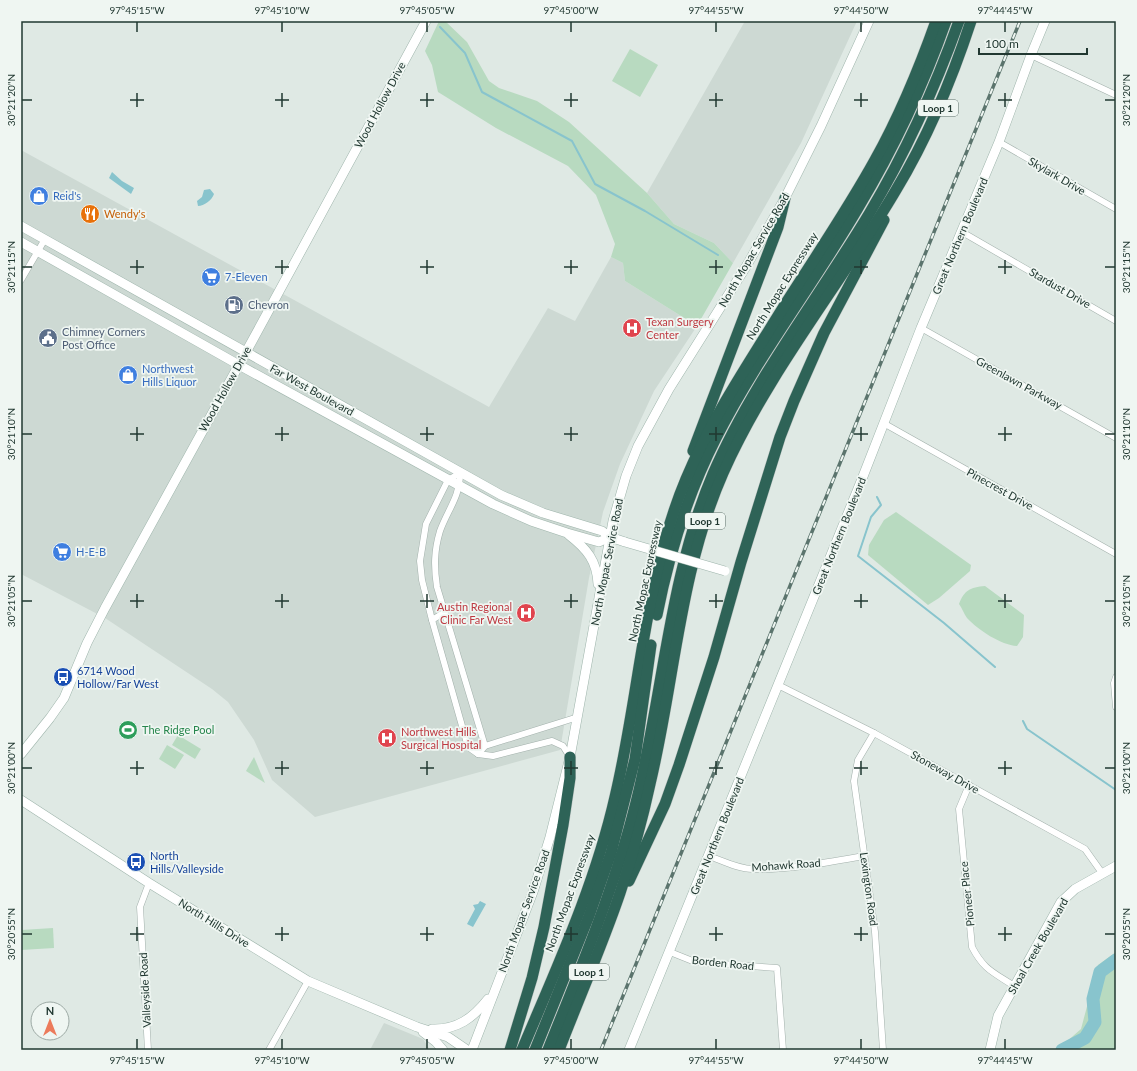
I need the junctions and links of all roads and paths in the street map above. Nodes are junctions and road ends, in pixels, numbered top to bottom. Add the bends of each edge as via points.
1 (426, 21) edge
2 (869, 21) edge
3 (936, 21) edge
4 (946, 21) edge
5 (959, 21) edge
6 (971, 21) edge
7 (1045, 21) edge
8 (1031, 55) junction
9 (1116, 95) edge
10 (999, 142) junction
11 (896, 191) junction
12 (785, 198) junction
13 (1116, 209) edge
14 (21, 226) edge
15 (962, 232) junction
16 (44, 239) junction
17 (21, 242) edge
18 (38, 252) junction
19 (21, 280) edge
20 (1116, 320) edge
21 (921, 328) junction
22 (246, 353) junction
23 (239, 365) junction
24 (885, 424) junction
25 (1116, 438) edge
26 (460, 473) junction
27 (448, 480) junction
28 (686, 480) junction
29 (460, 486) junction
30 (567, 533) junction
31 (610, 537) junction
32 (1116, 554) edge
33 (738, 574) junction
34 (599, 596) junction
35 (445, 612) junction
36 (432, 620) junction
37 (1116, 677) edge
38 (778, 684) junction
39 (1116, 707) edge
40 (578, 717) junction
41 (639, 730) junction
42 (874, 733) junction
43 (485, 746) junction
44 (21, 754) edge
45 (478, 754) junction
46 (570, 757) junction
47 (969, 785) junction
48 (616, 795) junction
49 (21, 800) edge
50 (709, 856) junction
51 (864, 856) junction
52 (1116, 866) edge
53 (1102, 873) junction
54 (149, 883) junction
55 (619, 895) junction
56 (670, 952) junction
57 (308, 981) junction
58 (1014, 986) junction
59 (494, 992) junction
60 (417, 1027) junction
61 (148, 1050) edge
62 (269, 1050) edge
63 (443, 1050) edge
64 (467, 1050) edge
65 (472, 1050) edge
66 (510, 1050) edge
67 (522, 1050) edge
68 (534, 1050) edge
69 (548, 1050) edge
70 (559, 1050) edge
71 (629, 1050) edge
72 (783, 1050) edge
73 (883, 1050) edge
74 (990, 1050) edge

1 - 22 street, Wood Hollow Drive
2 - 12 street, North Mopac Service Road via 822,126
3 - 28 highway, North Mopac Expressway / Loop 1 via 912,84 875,160 732,389
4 - 41 highway via 920,90 882,167 740,395 701,470 676,538 664,585 652,640
5 - 69 highway via 931,96 894,170 751,400 727,442 713,474 689,540 677,583 646,761 631,822 605,903
6 - 11 highway, Loop 1 via 942,99
7 - 8 street, Great Northern Boulevard
8 - 9 street
8 - 10 street, Great Northern Boulevard
10 - 13 street, Skylark Drive
10 - 15 street, Great Northern Boulevard
11 - 33 highway via 882,224 824,333 799,387 780,437
11 - 55 highway, Loop 1 via 757,408 724,473 708,512 687,581 651,782
12 - 28 highway via 778,227 693,449
12 - 31 street, North Mopac Service Road via 651,420 626,476
14 - 16 street, Far West Boulevard
15 - 20 street, Stardust Drive
15 - 21 street, Great Northern Boulevard
16 - 18 street
16 - 22 street, Far West Boulevard
17 - 18 street, Far West Boulevard
18 - 19 street
18 - 23 street, Far West Boulevard
21 - 24 street, Great Northern Boulevard
21 - 25 street, Greenlawn Parkway
22 - 23 street, Wood Hollow Drive
22 - 26 street, Far West Boulevard
23 - 27 street, Far West Boulevard
23 - 44 street, Wood Hollow Drive via 105,608 64,698
24 - 32 street, Pinecrest Drive
24 - 38 street, Great Northern Boulevard
26 - 27 street
26 - 29 street
26 - 31 street, Far West Boulevard via 501,495 543,513 602,531
27 - 29 street, Far West Boulevard
27 - 36 street via 426,524 420,561
28 - 48 highway, North Mopac Expressway / Loop 1 via 668,527 657,575
29 - 30 street, Far West Boulevard via 531,521
29 - 35 street via 440,531 434,557 437,587
30 - 31 street, Far West Boulevard via 599,542
30 - 34 street via 584,547 593,559 598,574
31 - 33 street, Far West Boulevard, bridge
31 - 34 street, North Mopac Service Road
33 - 55 highway via 677,771 633,875
34 - 40 street, North Mopac Service Road
35 - 36 street
35 - 43 street
36 - 45 street via 468,747
37 - 39 street
38 - 42 street, Stoneway Drive
38 - 50 street, Great Northern Boulevard
40 - 43 street
40 - 46 street, North Mopac Service Road
41 - 48 highway via 626,774
41 - 68 highway via 633,766 608,860 589,916
42 - 47 street, Stoneway Drive
42 - 51 street, Lexington Road via 858,760 854,776
43 - 45 street
45 - 46 street via 493,756 552,741 563,746
46 - 59 street, North Mopac Service Road via 533,892
46 - 66 highway via 570,778 563,825 544,927 532,978
47 - 53 street, Stoneway Drive via 1085,849
47 - 58 street, Pioneer Place via 958,809 972,947 980,962
48 - 67 highway, North Mopac Expressway / Loop 1 via 603,845 584,899
49 - 54 street, North Hills Drive
50 - 51 street, Mohawk Road via 752,869 814,864
50 - 56 street, Great Northern Boulevard
51 - 73 street, Lexington Road via 875,932
52 - 53 street, Shoal Creek Boulevard
53 - 58 street, Shoal Creek Boulevard via 1075,889 1061,902
54 - 57 street, North Hills Drive
54 - 61 street, Valleyside Road via 140,907
55 - 70 highway, Loop 1
56 - 71 street, Great Northern Boulevard
56 - 72 street, Borden Road via 696,962 777,968
57 - 60 street, North Hills Drive
57 - 62 street
58 - 74 street, Shoal Creek Boulevard via 998,1016
59 - 60 street via 475,1015 460,1024 448,1029
59 - 65 street, North Mopac Service Road
60 - 63 street, North Hills Drive
60 - 64 street, North Hills Drive via 448,1037

